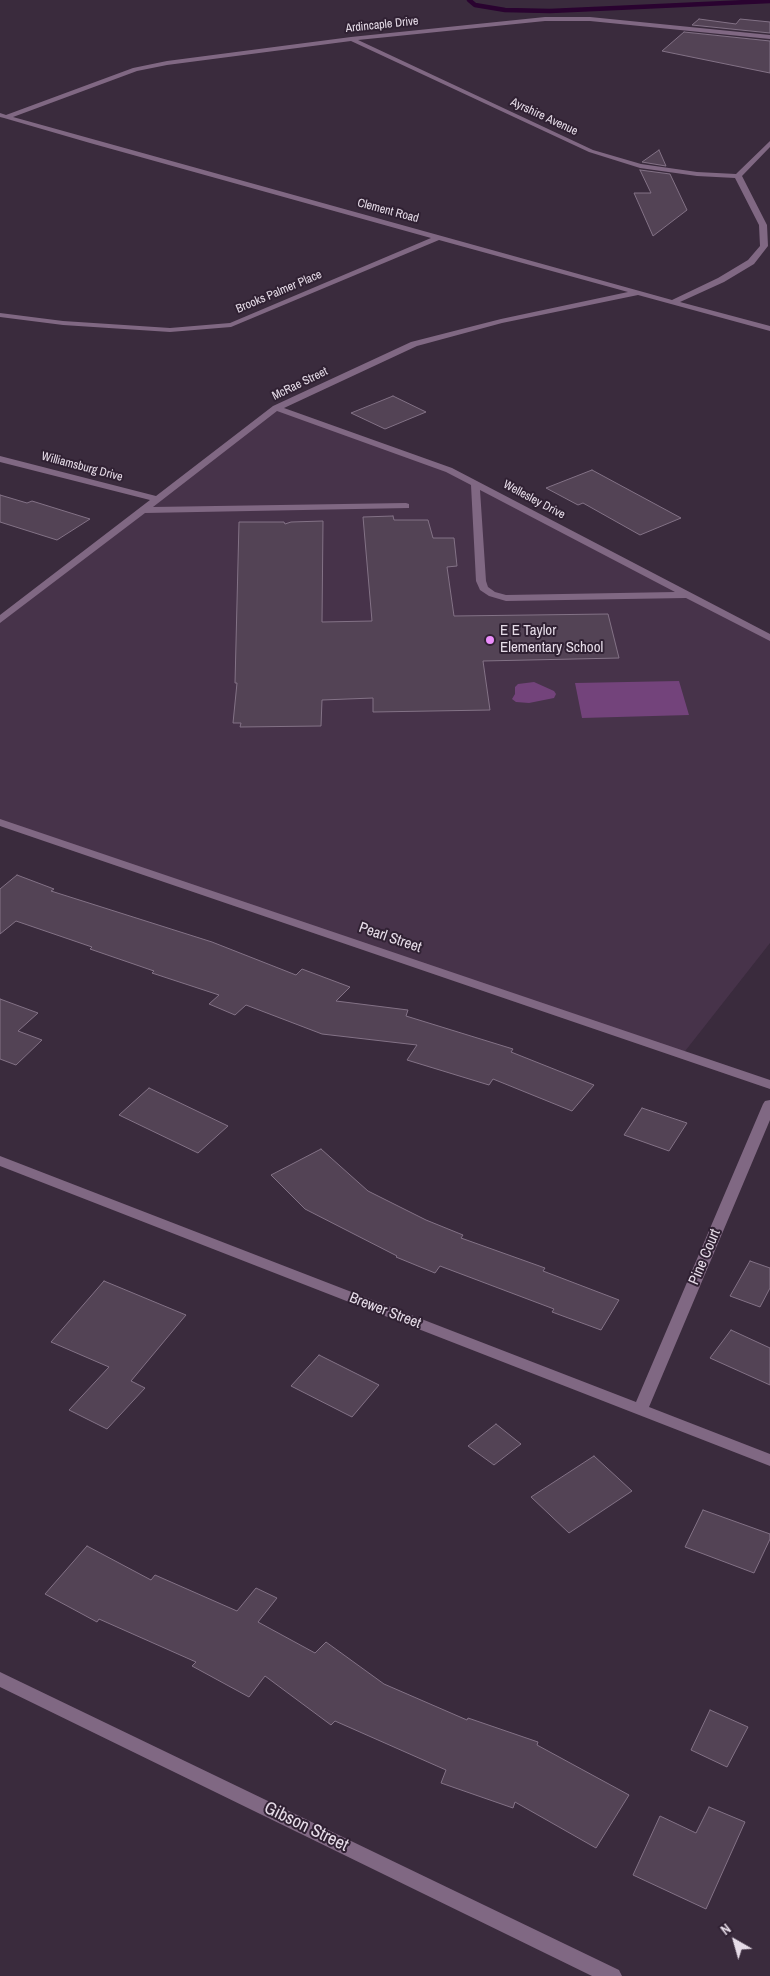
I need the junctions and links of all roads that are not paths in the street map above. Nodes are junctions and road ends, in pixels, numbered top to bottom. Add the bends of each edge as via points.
1 (770, 37) edge
2 (351, 39) junction
3 (3, 116) edge
4 (770, 143) edge
5 (738, 176) junction
6 (439, 237) junction
7 (638, 292) junction
8 (673, 302) junction
9 (0, 315) edge
10 (770, 329) edge
11 (276, 408) junction
12 (0, 458) edge
13 (475, 483) junction
14 (157, 499) junction
15 (406, 506) dead end
16 (143, 510) junction
17 (687, 594) junction
18 (2, 617) edge
19 (770, 638) edge
20 (0, 822) edge
21 (770, 1085) edge
22 (770, 1104) edge
23 (0, 1161) edge
24 (640, 1410) junction
25 (770, 1460) edge
26 (0, 1679) edge
27 (612, 1976) edge

1 - 2 street, Ardincaple Drive via 600,20 545,19
2 - 3 street, Ardincaple Drive via 135,69
2 - 5 street, Ayrshire Avenue via 591,152 640,166
3 - 6 street, Clement Road
4 - 5 street
5 - 8 street via 762,225 764,246 751,262
6 - 7 street, Clement Road
6 - 9 street, Brooks Palmer Place via 231,324 170,330
7 - 8 street, Clement Road
7 - 11 street, McRae Street via 501,321 414,344
8 - 10 street, Clement Road
11 - 13 street, Wellesley Drive via 450,470
11 - 14 street, McRae Street
12 - 14 street, Williamsburg Drive
13 - 17 street, Wellesley Drive
13 - 17 street via 481,581 483,588 492,594 506,598
14 - 16 street, McRae Street
15 - 16 street
16 - 18 street, McRae Street
17 - 19 street, Wellesley Drive
20 - 21 street, Pearl Street
22 - 24 street, Pine Court
23 - 24 street, Brewer Street
24 - 25 street, Brewer Street
26 - 27 street, Gibson Street

